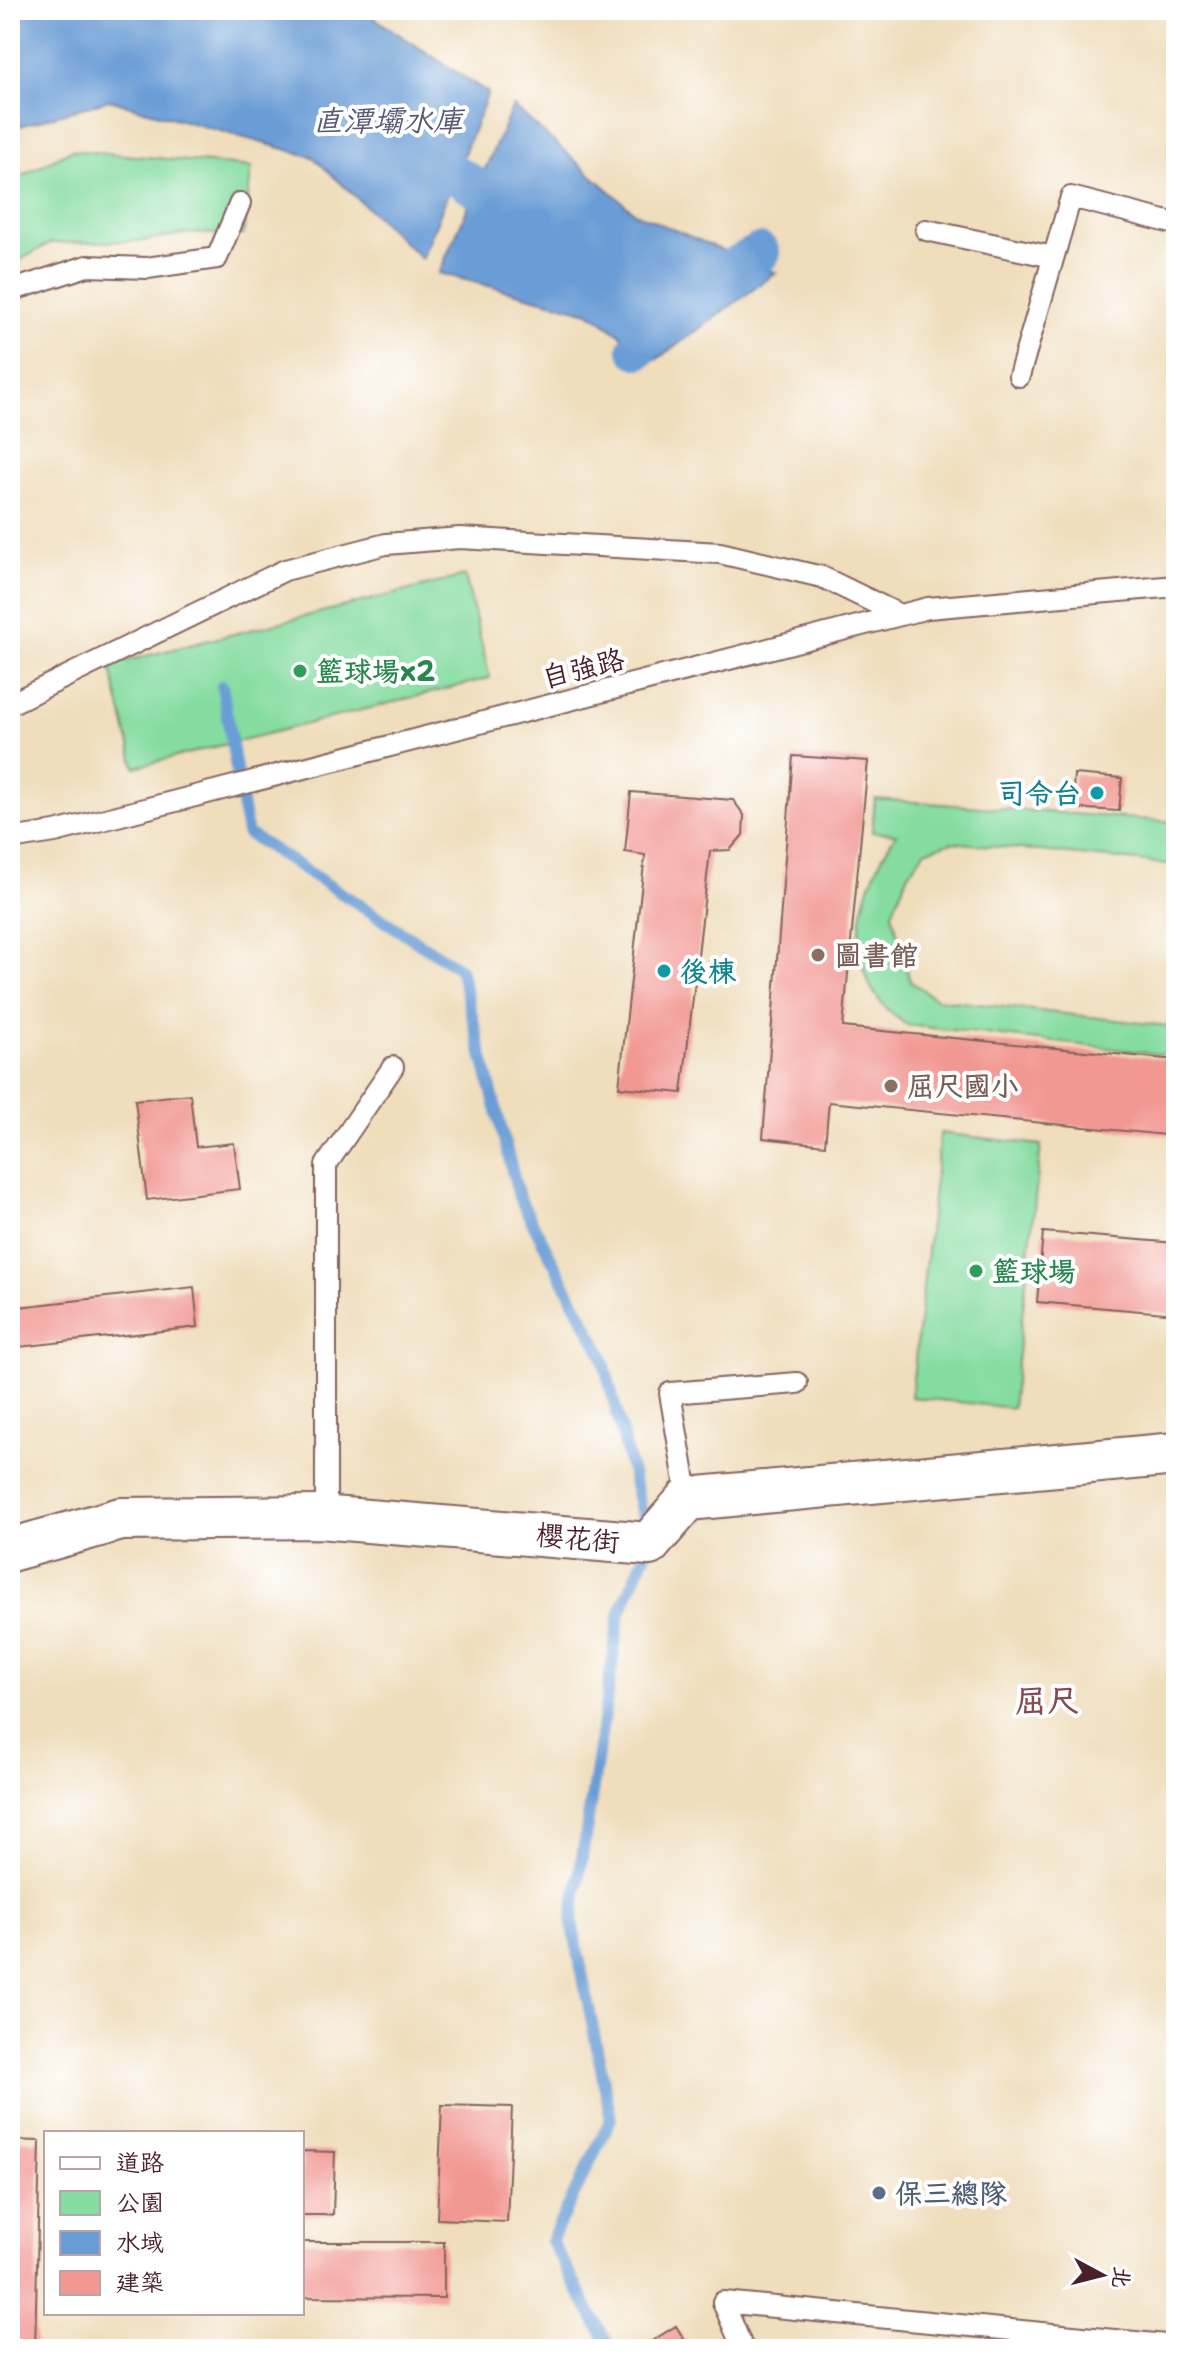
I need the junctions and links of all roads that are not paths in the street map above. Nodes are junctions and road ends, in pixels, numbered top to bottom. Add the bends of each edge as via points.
1 (240, 203) dead end
2 (1176, 224) edge
3 (926, 230) dead end
4 (1053, 257) junction
5 (10, 291) edge
6 (1019, 376) dead end
7 (1176, 586) edge
8 (900, 615) junction
9 (10, 704) edge
10 (10, 839) edge
11 (393, 1067) dead end
12 (797, 1383) dead end
13 (1176, 1454) edge
14 (688, 1499) junction
15 (326, 1517) junction
16 (10, 1550) edge
17 (1176, 2346) edge
18 (743, 2349) edge

1 - 5 lane via 217,258 147,268 87,266
2 - 4 lane via 1071,197
3 - 4 lane
4 - 6 lane
7 - 8 lane, 自強路 via 928,608
8 - 9 lane via 822,577 720,553 460,538 386,544 285,570
8 - 10 lane, 自強路 via 55,832
11 - 15 lane via 326,1165
12 - 14 lane via 670,1393
13 - 14 street
14 - 15 street, 櫻花街 via 649,1544
15 - 16 street, 櫻花街 via 121,1519
17 - 18 lane via 723,2302

